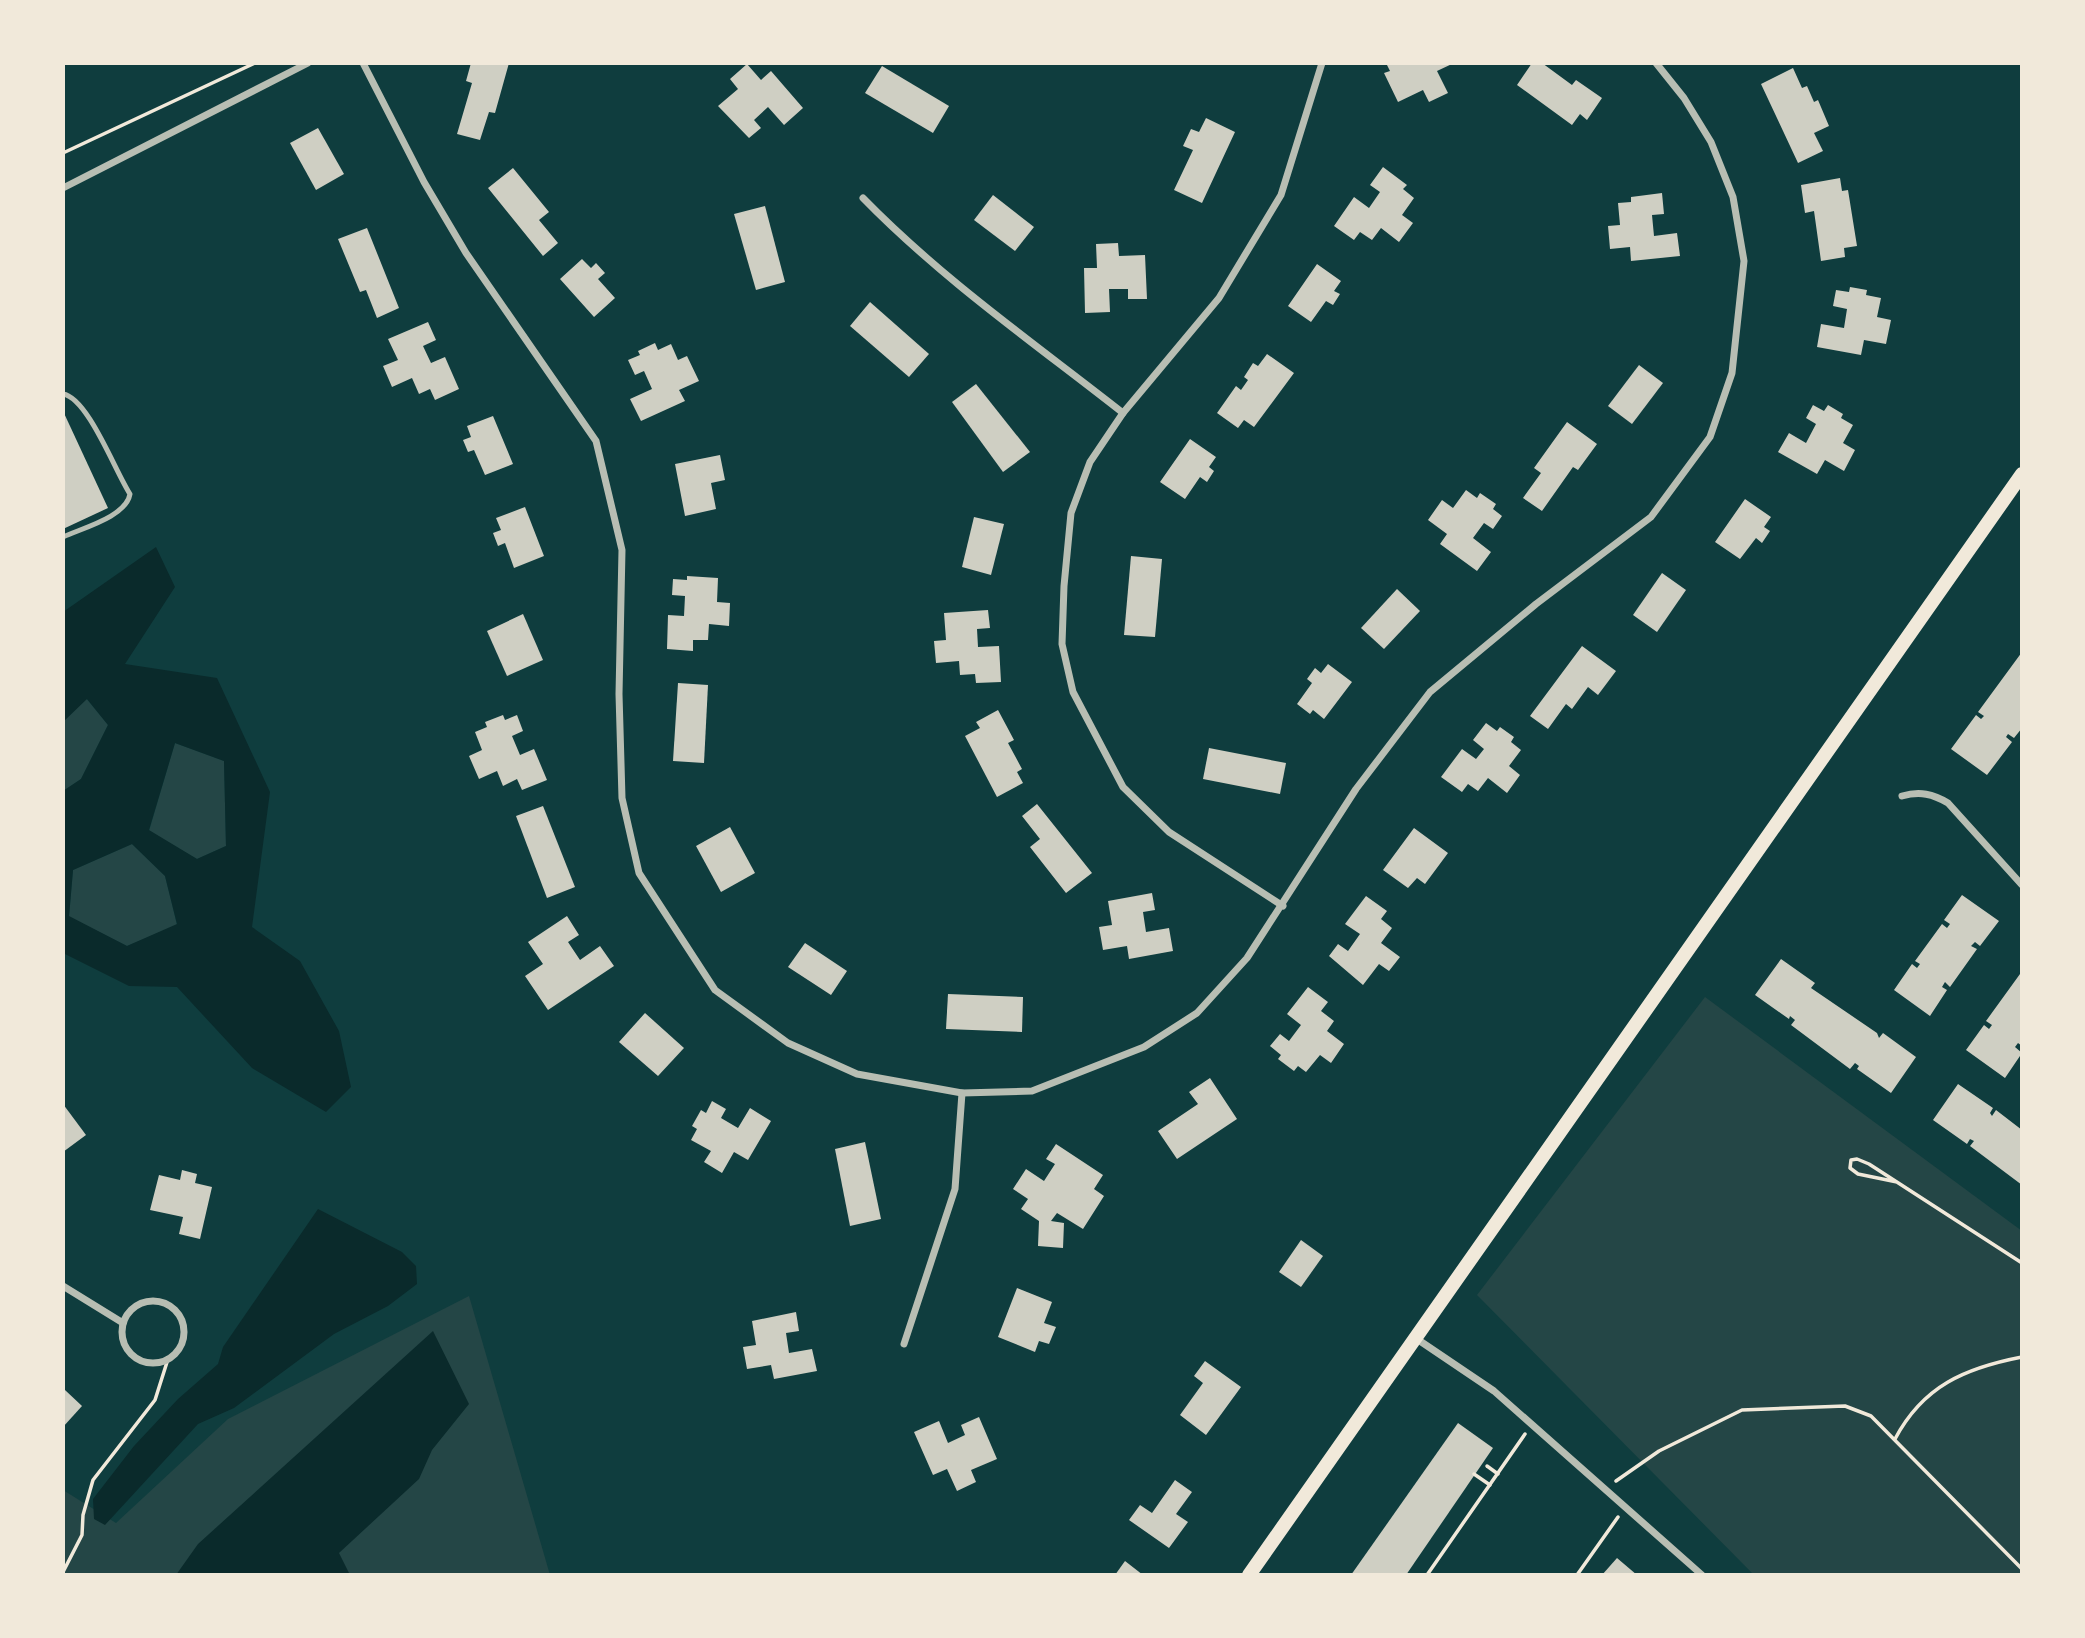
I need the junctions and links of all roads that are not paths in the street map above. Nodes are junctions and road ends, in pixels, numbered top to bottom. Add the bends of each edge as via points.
1 (308, 63) edge
2 (363, 63) edge
3 (1322, 63) edge
4 (1656, 63) edge
5 (63, 188) edge
6 (863, 198) dead end
7 (63, 394) edge
8 (1123, 413) junction
9 (2022, 474) edge
10 (63, 537) edge
11 (1902, 796) dead end
12 (2022, 885) edge
13 (1283, 906) junction
14 (962, 1093) junction
15 (63, 1286) edge
16 (123, 1323) junction
17 (1414, 1337) junction
18 (904, 1344) dead end
19 (1249, 1575) edge
20 (1702, 1575) edge

1 - 5 street
2 - 14 street via 466,253 596,441 622,550 622,798 639,873 715,990 788,1043 857,1074
3 - 8 street via 1281,195 1219,298
4 - 13 street via 1711,142 1733,197 1744,261 1732,373 1710,437 1651,517 1430,692 1356,789
6 - 8 street via 973,299
7 - 10 lane via 85,409 130,494 119,511
8 - 13 street via 1090,462 1071,513 1062,644 1073,692 1123,787 1168,832
9 - 17 main road
11 - 12 street via 1934,794 1948,803
13 - 14 street via 1247,958 1197,1013 1144,1047 1032,1091
14 - 18 street via 956,1189
15 - 16 street
16 - 16 street via 124,1344 135,1357 155,1363 168,1359 182,1343 184,1331 177,1313 155,1301 135,1307
17 - 19 main road
17 - 20 street via 1494,1391

